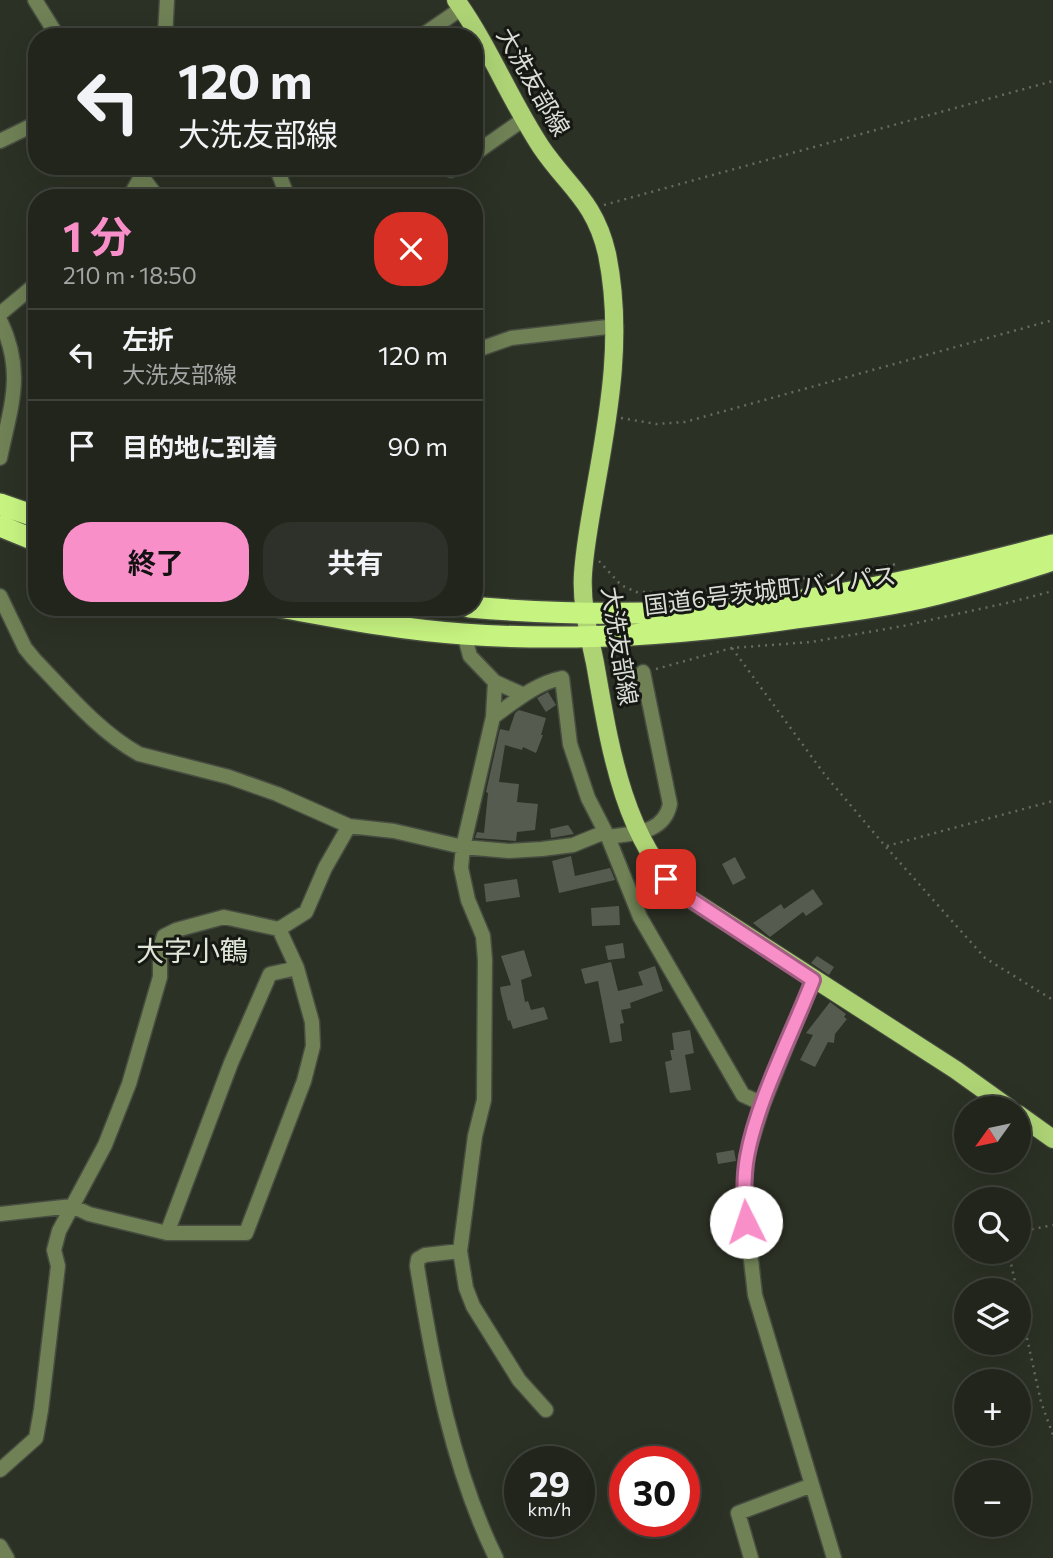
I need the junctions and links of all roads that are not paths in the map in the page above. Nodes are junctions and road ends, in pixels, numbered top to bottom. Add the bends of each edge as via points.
1 (35, 0) edge
2 (167, 0) edge
3 (459, 4) edge
4 (52, 28) edge
5 (165, 28) edge
6 (431, 28) edge
7 (473, 28) edge
8 (483, 46) edge
9 (524, 119) junction
10 (28, 127) edge
11 (0, 141) edge
12 (483, 148) edge
13 (28, 291) edge
14 (0, 314) edge
15 (0, 320) edge
16 (616, 326) junction
17 (483, 348) edge
18 (0, 458) edge
19 (0, 504) edge
20 (28, 514) edge
21 (0, 526) edge
22 (28, 537) edge
23 (1053, 545) edge
24 (1053, 560) edge
25 (0, 596) edge
26 (483, 608) edge
27 (586, 614) junction
28 (333, 616) edge
29 (464, 634) junction
30 (589, 636) junction
31 (643, 672) road end
32 (495, 682) junction
33 (524, 695) junction
34 (493, 717) junction
35 (349, 826) junction
36 (639, 831) junction
37 (606, 835) junction
38 (463, 847) junction
39 (279, 929) junction
40 (297, 968) junction
41 (813, 980) junction
42 (993, 1096) edge
43 (763, 1104) junction
44 (1031, 1123) edge
45 (1053, 1139) edge
46 (72, 1206) junction
47 (0, 1214) edge
48 (167, 1233) junction
49 (460, 1251) junction
50 (546, 1410) dead end
51 (0, 1470) edge
52 (812, 1485) junction
53 (0, 1546) edge
54 (7, 1558) edge
55 (496, 1558) edge
56 (751, 1558) edge
57 (834, 1558) edge

1 - 4 street
2 - 5 street
3 - 6 street
3 - 7 main road, 大洗友部線
8 - 9 main road, 大洗友部線
9 - 12 street
9 - 16 main road, 大洗友部線 via 591,209 606,251
10 - 11 street
13 - 14 street
15 - 18 street via 8,337 16,383
16 - 17 street via 511,338
16 - 27 main road, 大洗友部線 via 608,416 586,544
19 - 20 highway
21 - 22 highway
23 - 27 highway, 国道6号茨城町バイパス via 957,571 823,597 752,607
24 - 30 highway, 国道6号茨城町バイパス via 920,598 838,612 714,629
25 - 35 street via 34,659 127,747 277,794
26 - 27 highway, 国道6号茨城町バイパス
27 - 30 main road, 大洗友部線
28 - 29 highway, 国道6号茨城町バイパス
29 - 30 highway, 国道6号茨城町バイパス
29 - 32 street via 470,656
30 - 36 main road, 大洗友部線 via 616,765
31 - 36 street via 670,804 662,824
32 - 33 street
32 - 34 street
33 - 34 street
33 - 37 street via 562,677 570,744
34 - 38 street
35 - 38 street
35 - 39 street via 306,912
36 - 37 street
36 - 41 main road, 大洗友部線 via 666,879 681,893
37 - 38 street via 542,849
37 - 43 street via 657,948 743,1095
38 - 49 street via 463,882 483,936 484,1100
39 - 40 street
39 - 46 street via 224,918 164,936 160,977 129,1084 105,1145
40 - 48 street via 270,974
40 - 48 street via 312,1022 313,1046 246,1233
41 - 42 main road, 大洗友部線
41 - 43 street
43 - 52 street via 744,1179 750,1257 755,1295
44 - 45 main road
46 - 47 street
46 - 48 street
46 - 51 street via 54,1250 58,1266 36,1438
49 - 50 street via 473,1306 519,1380
49 - 55 street via 425,1255 417,1266 452,1438
52 - 56 street via 738,1513
52 - 57 street
53 - 54 street

